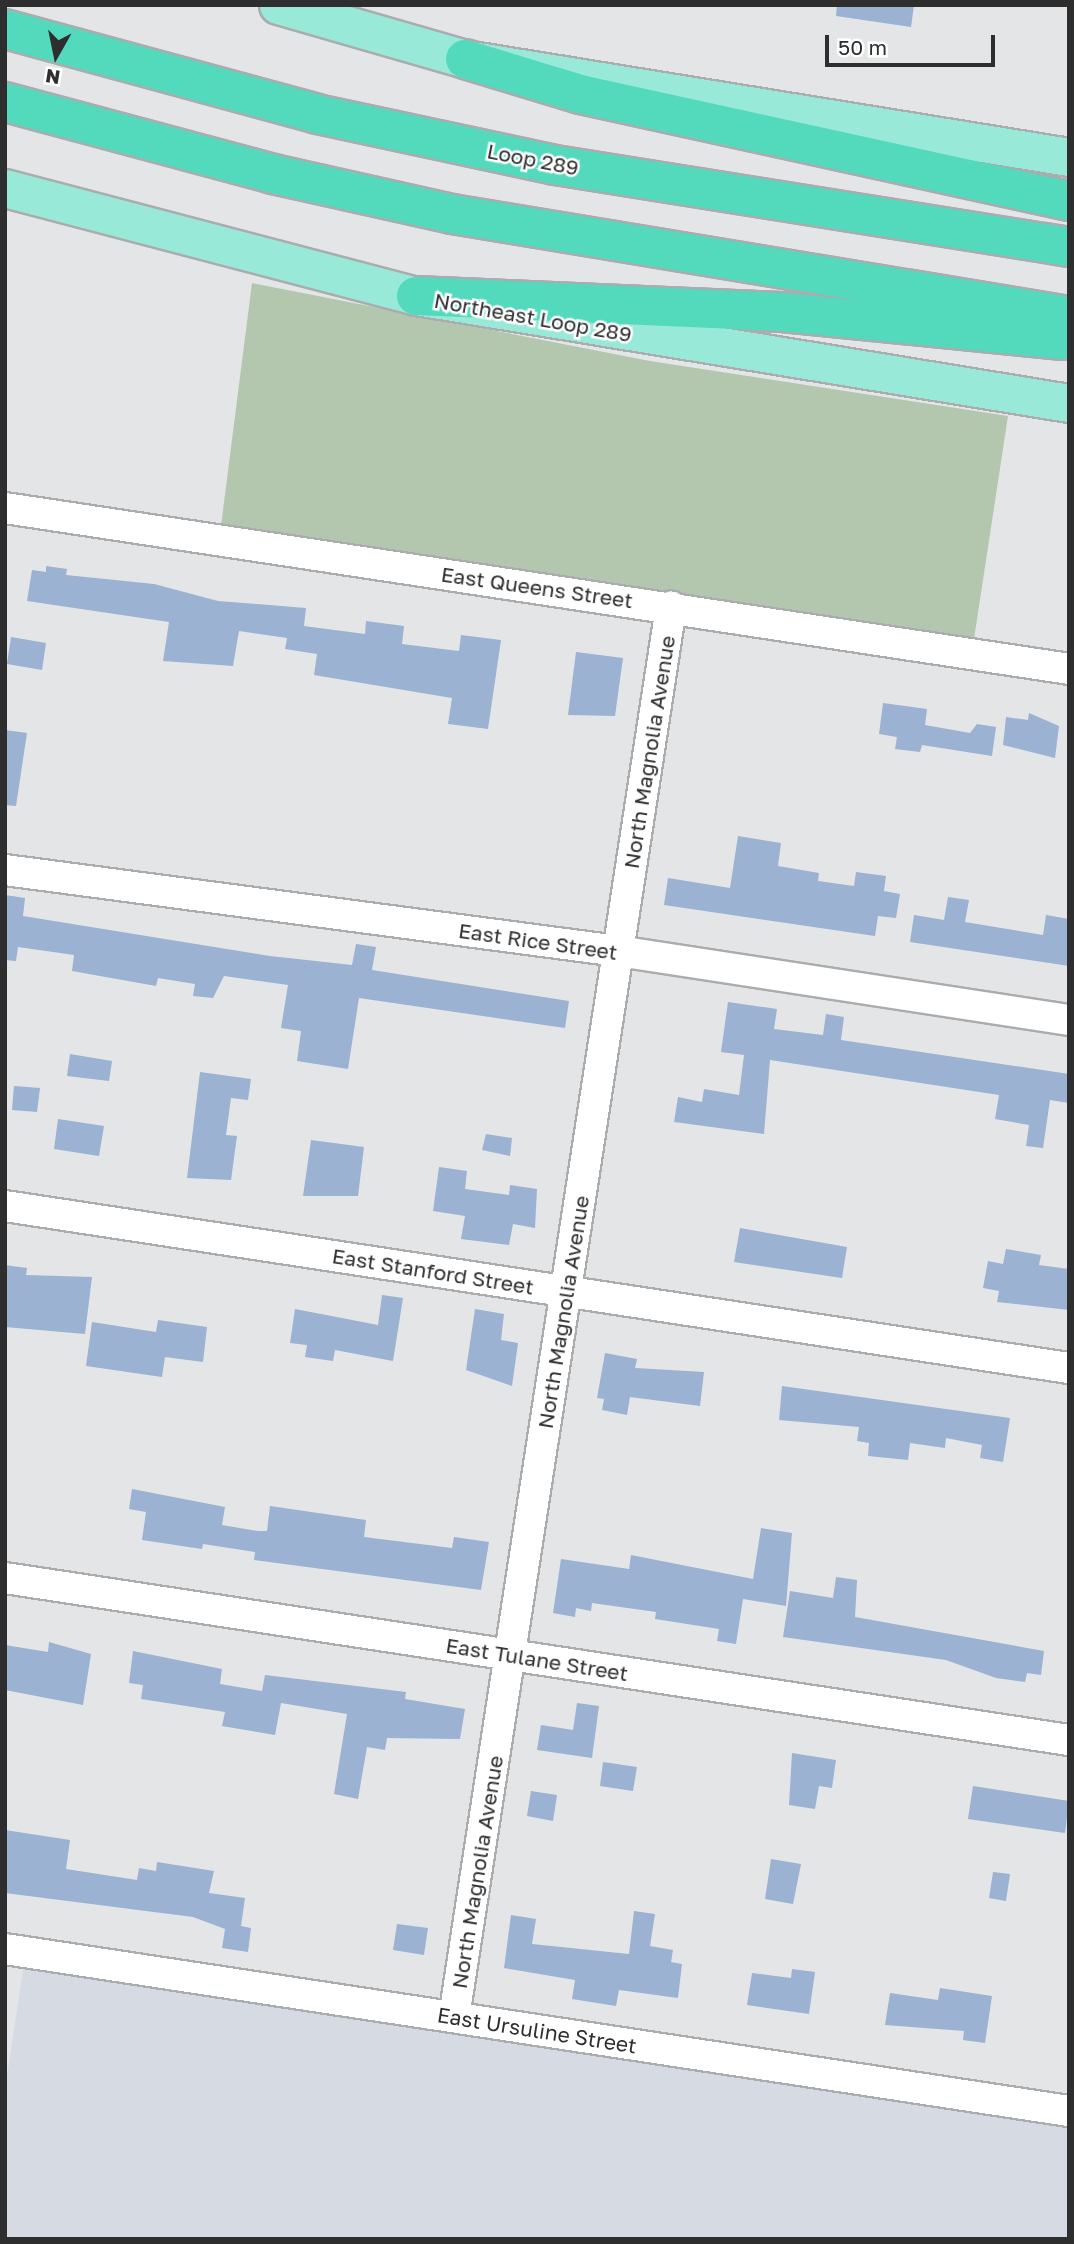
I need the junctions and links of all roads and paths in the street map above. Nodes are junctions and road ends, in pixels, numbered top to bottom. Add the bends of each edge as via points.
1 (278, 5) edge
2 (5, 29) edge
3 (465, 59) junction
4 (5, 102) edge
5 (1069, 157) edge
6 (5, 188) edge
7 (1069, 201) edge
8 (1069, 247) edge
9 (416, 296) junction
10 (1069, 316) edge
11 (1069, 341) edge
12 (1069, 403) edge
13 (5, 508) edge
14 (671, 607) junction
15 (1069, 668) edge
16 (5, 870) edge
17 (618, 951) junction
18 (1069, 1020) edge
19 (5, 1206) edge
20 (566, 1291) junction
21 (1069, 1368) edge
22 (5, 1578) edge
23 (510, 1655) junction
24 (1069, 1740) edge
25 (5, 1949) edge
26 (454, 2017) junction
27 (1069, 2111) edge

1 - 3 main road
2 - 8 highway, Loop 289 via 317,114 555,165
3 - 5 main road
3 - 7 highway via 580,94
4 - 10 highway via 273,174 452,214
6 - 9 main road, Northeast Loop 289
9 - 11 highway via 782,312
9 - 12 main road, Northeast Loop 289
13 - 14 street, East Queens Street
14 - 15 street, East Queens Street
14 - 17 street, North Magnolia Avenue
16 - 17 street, East Rice Street
17 - 18 street, East Rice Street
17 - 20 street, North Magnolia Avenue
19 - 20 street, East Stanford Street
20 - 21 street, East Stanford Street
20 - 23 street, North Magnolia Avenue
22 - 23 street, East Tulane Street
23 - 24 street, East Tulane Street
23 - 26 street, North Magnolia Avenue
25 - 26 street, East Ursuline Street
26 - 27 street, East Ursuline Street

